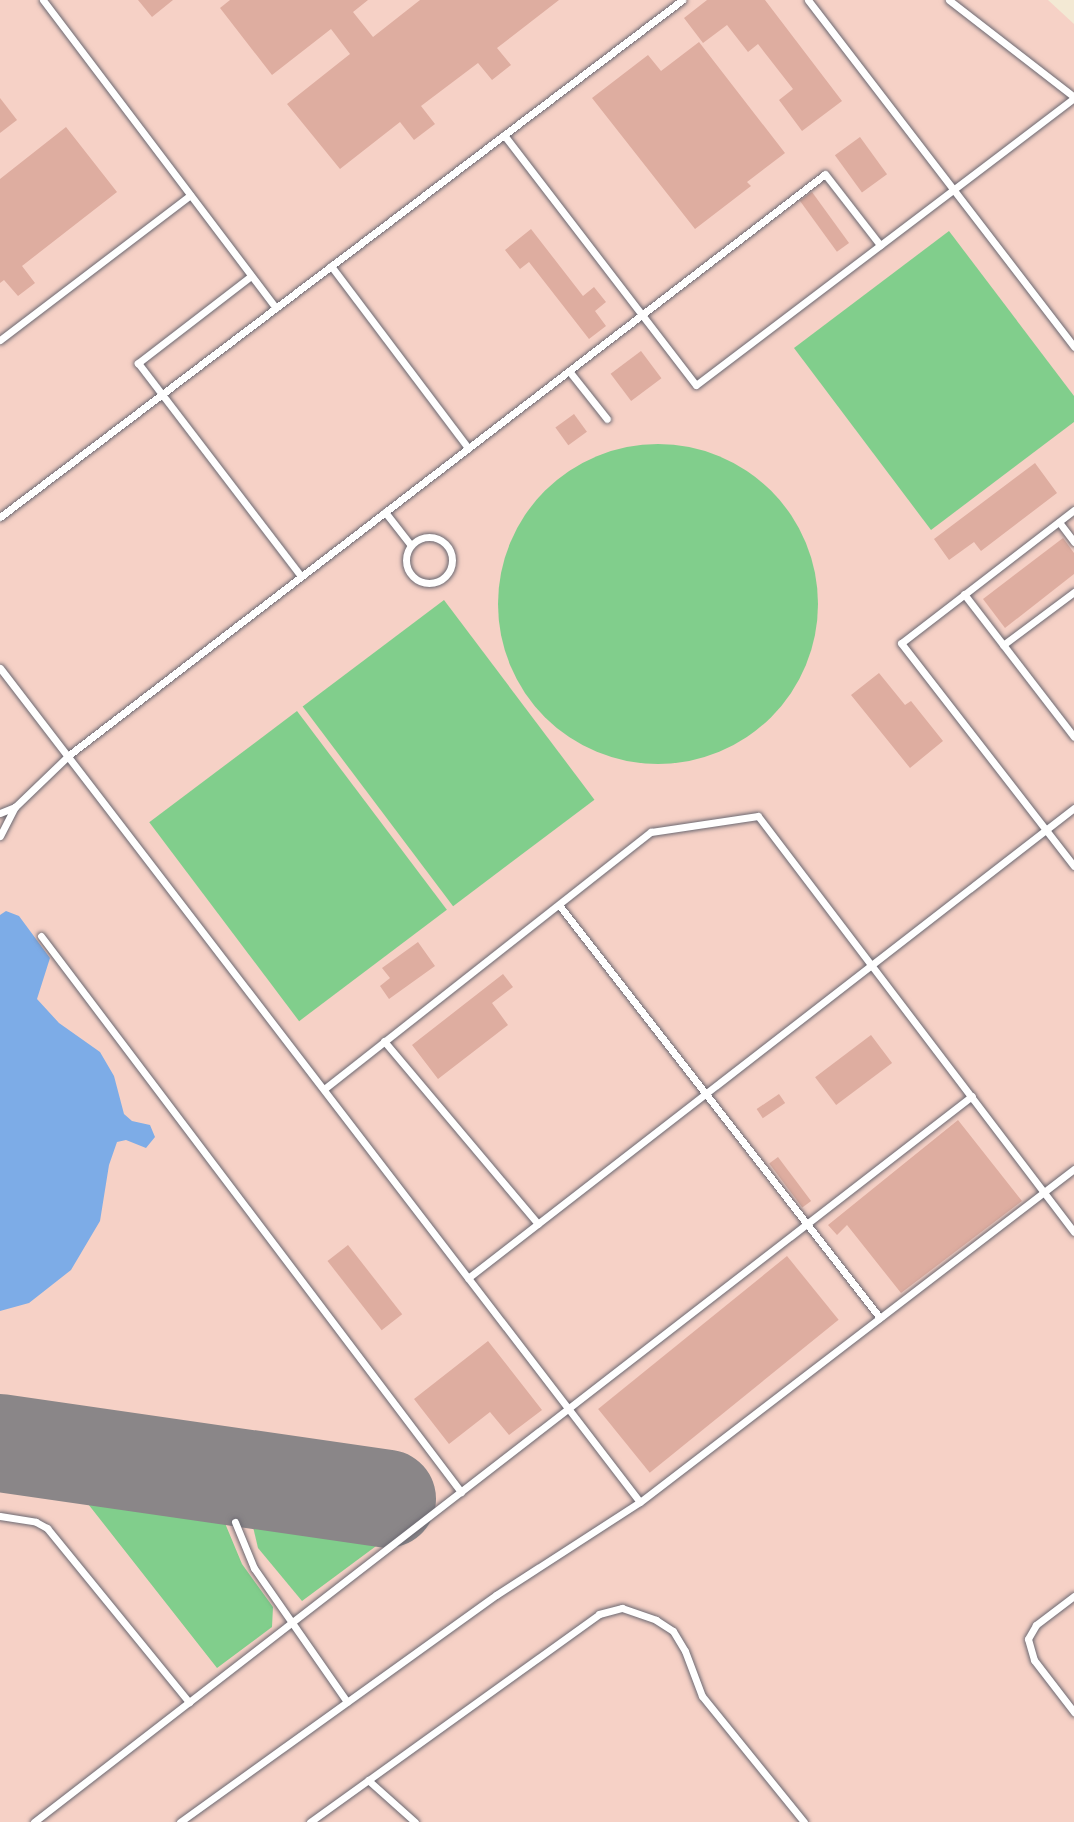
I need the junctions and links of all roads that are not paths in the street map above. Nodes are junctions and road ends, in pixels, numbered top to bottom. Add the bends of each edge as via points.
1 (43, 0) edge
2 (682, 0) edge
3 (808, 0) edge
4 (949, 0) edge
5 (1074, 98) edge
6 (504, 135) junction
7 (953, 189) junction
8 (190, 195) junction
9 (880, 245) junction
10 (331, 266) junction
11 (251, 276) junction
12 (276, 308) junction
13 (642, 314) junction
14 (0, 340) edge
15 (1074, 347) edge
16 (569, 371) junction
17 (162, 394) junction
18 (607, 419) dead end
19 (468, 448) junction
20 (1074, 510) edge
21 (385, 512) junction
22 (0, 517) edge
23 (1059, 522) junction
24 (1074, 542) edge
25 (410, 544) junction
26 (301, 576) junction
27 (1074, 592) edge
28 (964, 594) junction
29 (1003, 645) junction
30 (0, 668) edge
31 (1074, 737) edge
32 (69, 755) junction
33 (15, 807) junction
34 (1074, 808) edge
35 (0, 813) edge
36 (1046, 830) junction
37 (1, 835) edge
38 (1074, 866) edge
39 (559, 905) junction
40 (41, 936) dead end
41 (871, 965) junction
42 (384, 1041) junction
43 (324, 1089) junction
44 (706, 1094) junction
45 (972, 1096) junction
46 (1074, 1169) edge
47 (1044, 1192) junction
48 (538, 1224) junction
49 (807, 1224) junction
50 (1074, 1232) edge
51 (468, 1278) junction
52 (880, 1318) junction
53 (568, 1409) junction
54 (461, 1492) junction
55 (640, 1502) junction
56 (0, 1516) edge
57 (235, 1522) dead end
58 (1074, 1596) edge
59 (292, 1623) junction
60 (189, 1702) junction
61 (347, 1702) junction
62 (1074, 1712) edge
63 (368, 1780) junction
64 (34, 1822) edge
65 (180, 1822) edge
66 (310, 1822) edge
67 (415, 1822) edge
68 (804, 1822) edge

1 - 8 lane
2 - 6 lane
3 - 7 lane
4 - 5 lane
5 - 7 lane
6 - 10 lane
6 - 13 lane
7 - 9 lane
7 - 15 lane
8 - 11 lane
8 - 14 lane
9 - 13 lane via 825,174
9 - 13 lane via 696,385
10 - 12 lane
10 - 19 lane
11 - 12 lane
11 - 17 lane via 138,363
12 - 17 lane
13 - 16 lane
16 - 18 lane
16 - 19 lane
17 - 22 lane
17 - 26 lane
19 - 21 lane
20 - 23 lane
21 - 25 lane
21 - 26 lane
23 - 24 lane
23 - 28 lane
25 - 25 lane via 405,562 414,579 432,584 449,575 454,557 445,541 427,535
26 - 32 lane
27 - 29 lane
28 - 29 lane
28 - 36 lane via 901,643
29 - 31 lane
30 - 32 lane
32 - 33 lane
32 - 43 lane
33 - 35 lane
33 - 37 lane
34 - 36 lane
36 - 38 lane
36 - 41 lane
39 - 41 lane via 651,832 758,816
39 - 42 lane
39 - 44 lane
40 - 54 lane
41 - 44 lane
41 - 45 lane
42 - 43 lane
42 - 48 lane
43 - 51 lane
44 - 48 lane
44 - 49 lane
45 - 47 lane
45 - 49 lane
46 - 47 lane
47 - 50 lane
47 - 52 lane
48 - 51 lane
49 - 52 lane
49 - 53 lane
51 - 53 lane
52 - 55 lane
53 - 54 lane
53 - 55 lane
54 - 59 lane
55 - 61 lane via 496,1595
56 - 60 lane via 36,1522 53,1534
57 - 59 lane via 254,1568
58 - 62 lane via 1036,1625 1028,1639 1034,1660
59 - 60 lane
59 - 61 lane
60 - 64 lane
61 - 65 lane
63 - 66 lane
63 - 67 lane
63 - 68 lane via 599,1614 622,1608 673,1631 702,1696

